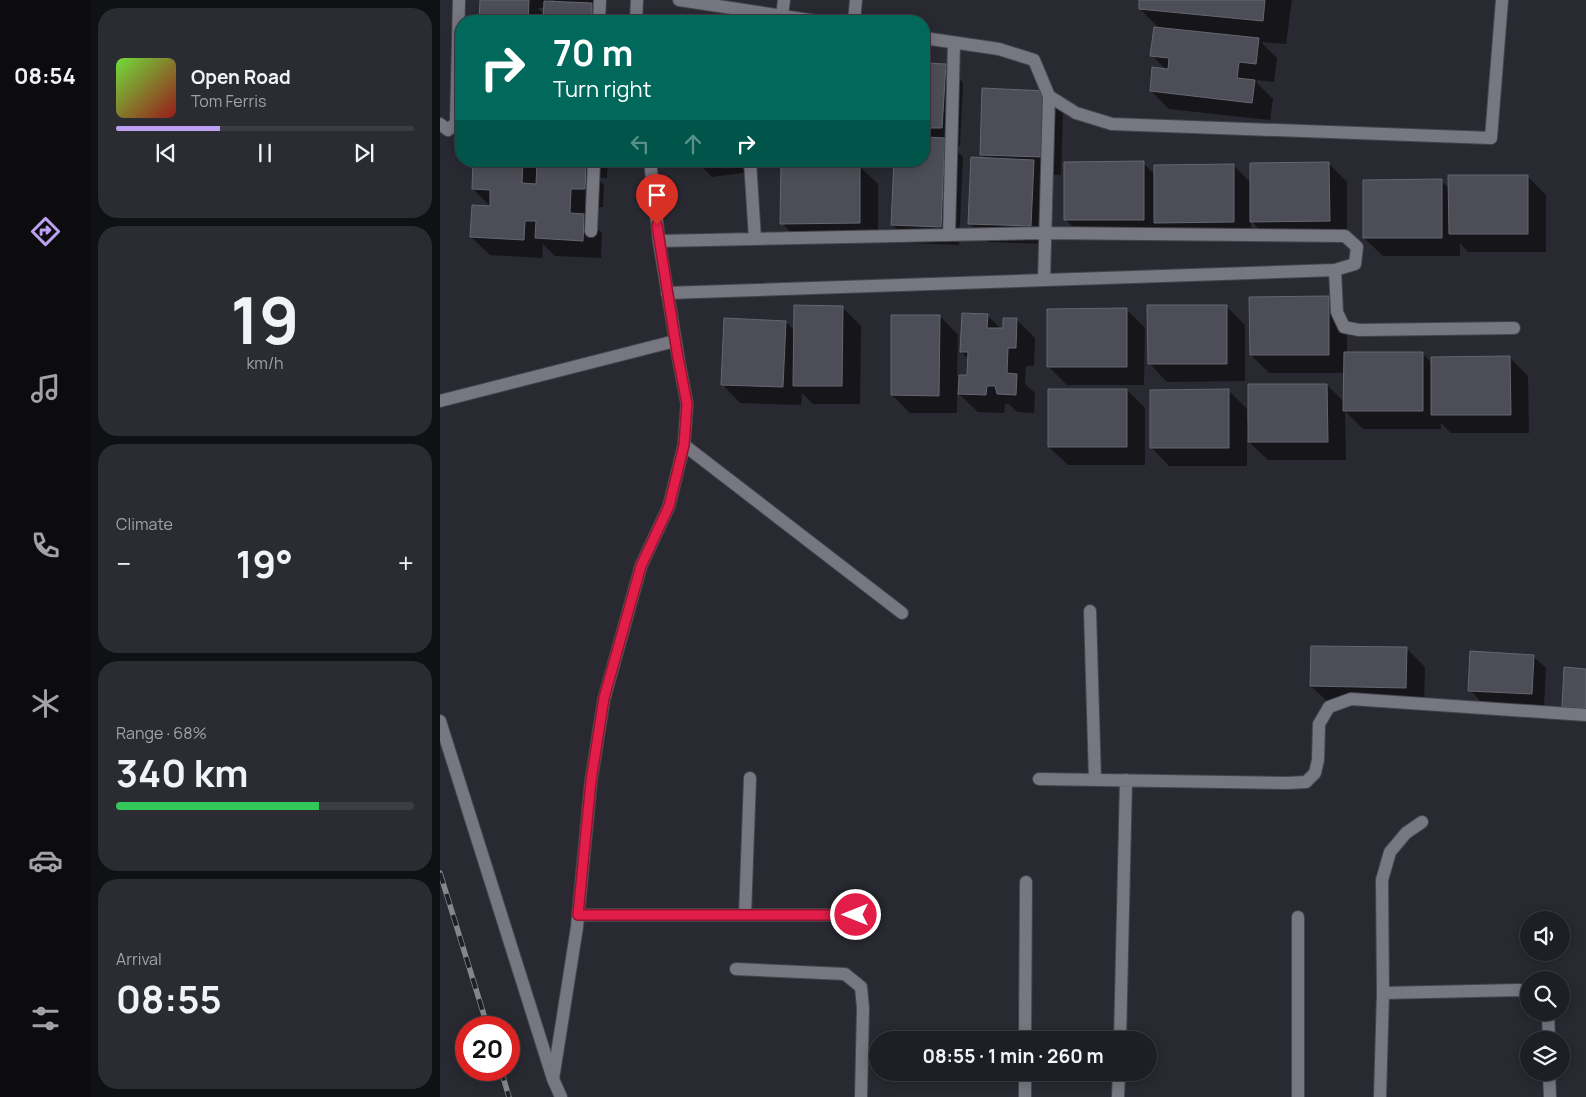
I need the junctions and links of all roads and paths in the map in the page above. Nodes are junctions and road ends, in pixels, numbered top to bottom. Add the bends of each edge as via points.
1 (459, 0) edge
2 (600, 0) edge
3 (637, 0) edge
4 (679, 0) edge
5 (784, 0) edge
6 (856, 0) edge
7 (1502, 0) edge
8 (459, 15) edge
9 (599, 15) edge
10 (636, 15) edge
11 (740, 15) edge
12 (782, 15) edge
13 (855, 15) edge
14 (930, 39) edge
15 (954, 43) junction
16 (1049, 96) junction
17 (440, 124) edge
18 (455, 125) edge
19 (594, 167) edge
20 (651, 167) edge
21 (750, 167) edge
22 (591, 231) dead end
23 (1045, 233) junction
24 (949, 235) junction
25 (755, 239) junction
26 (659, 241) junction
27 (1335, 270) junction
28 (1044, 280) junction
29 (667, 293) junction
30 (1514, 328) dead end
31 (675, 341) junction
32 (440, 401) edge
33 (684, 445) junction
34 (1090, 612) dead end
35 (902, 613) dead end
36 (1586, 715) edge
37 (440, 721) edge
38 (750, 778) dead end
39 (1040, 779) dead end
40 (1096, 780) junction
41 (1126, 780) junction
42 (1422, 822) dead end
43 (1026, 882) dead end
44 (578, 915) junction
45 (746, 915) junction
46 (856, 915) dead end
47 (1298, 917) dead end
48 (736, 969) dead end
49 (1520, 990) edge
50 (1383, 993) junction
51 (1025, 1031) edge
52 (1120, 1031) edge
53 (553, 1079) junction
54 (1025, 1081) edge
55 (1119, 1081) edge
56 (1549, 1081) edge
57 (561, 1097) edge
58 (861, 1097) edge
59 (1025, 1097) edge
60 (1118, 1097) edge
61 (1298, 1097) edge
62 (1380, 1097) edge
63 (1550, 1097) edge

1 - 8 street
2 - 9 street
3 - 10 street
4 - 11 street
5 - 12 street
6 - 13 street
7 - 16 street via 1491,138 1112,124 1076,113
14 - 15 street
15 - 16 street via 999,49 1034,60
15 - 24 street
16 - 23 street
17 - 18 street via 448,130
19 - 22 street
20 - 26 street
21 - 25 street
23 - 24 street
23 - 27 street via 1345,236 1357,247 1355,264
23 - 28 street
24 - 25 street
25 - 26 street
26 - 29 street
27 - 28 street
27 - 30 street via 1336,312 1344,327 1359,330
28 - 29 street
29 - 31 street
31 - 32 street
31 - 33 street via 687,404
33 - 35 street
33 - 44 street via 669,506 641,566 604,698 591,781
34 - 40 street
36 - 41 street via 1352,699 1329,707 1319,724 1318,760 1314,773 1306,782
37 - 53 street
38 - 45 street
39 - 40 street
40 - 41 street
41 - 52 street
42 - 50 street via 1406,833 1390,852 1382,880
43 - 51 street
44 - 45 street
44 - 53 street
45 - 46 street
47 - 61 street
48 - 58 street via 845,974 861,987
49 - 50 street
50 - 62 street
53 - 57 street
54 - 59 street
55 - 60 street
56 - 63 street

